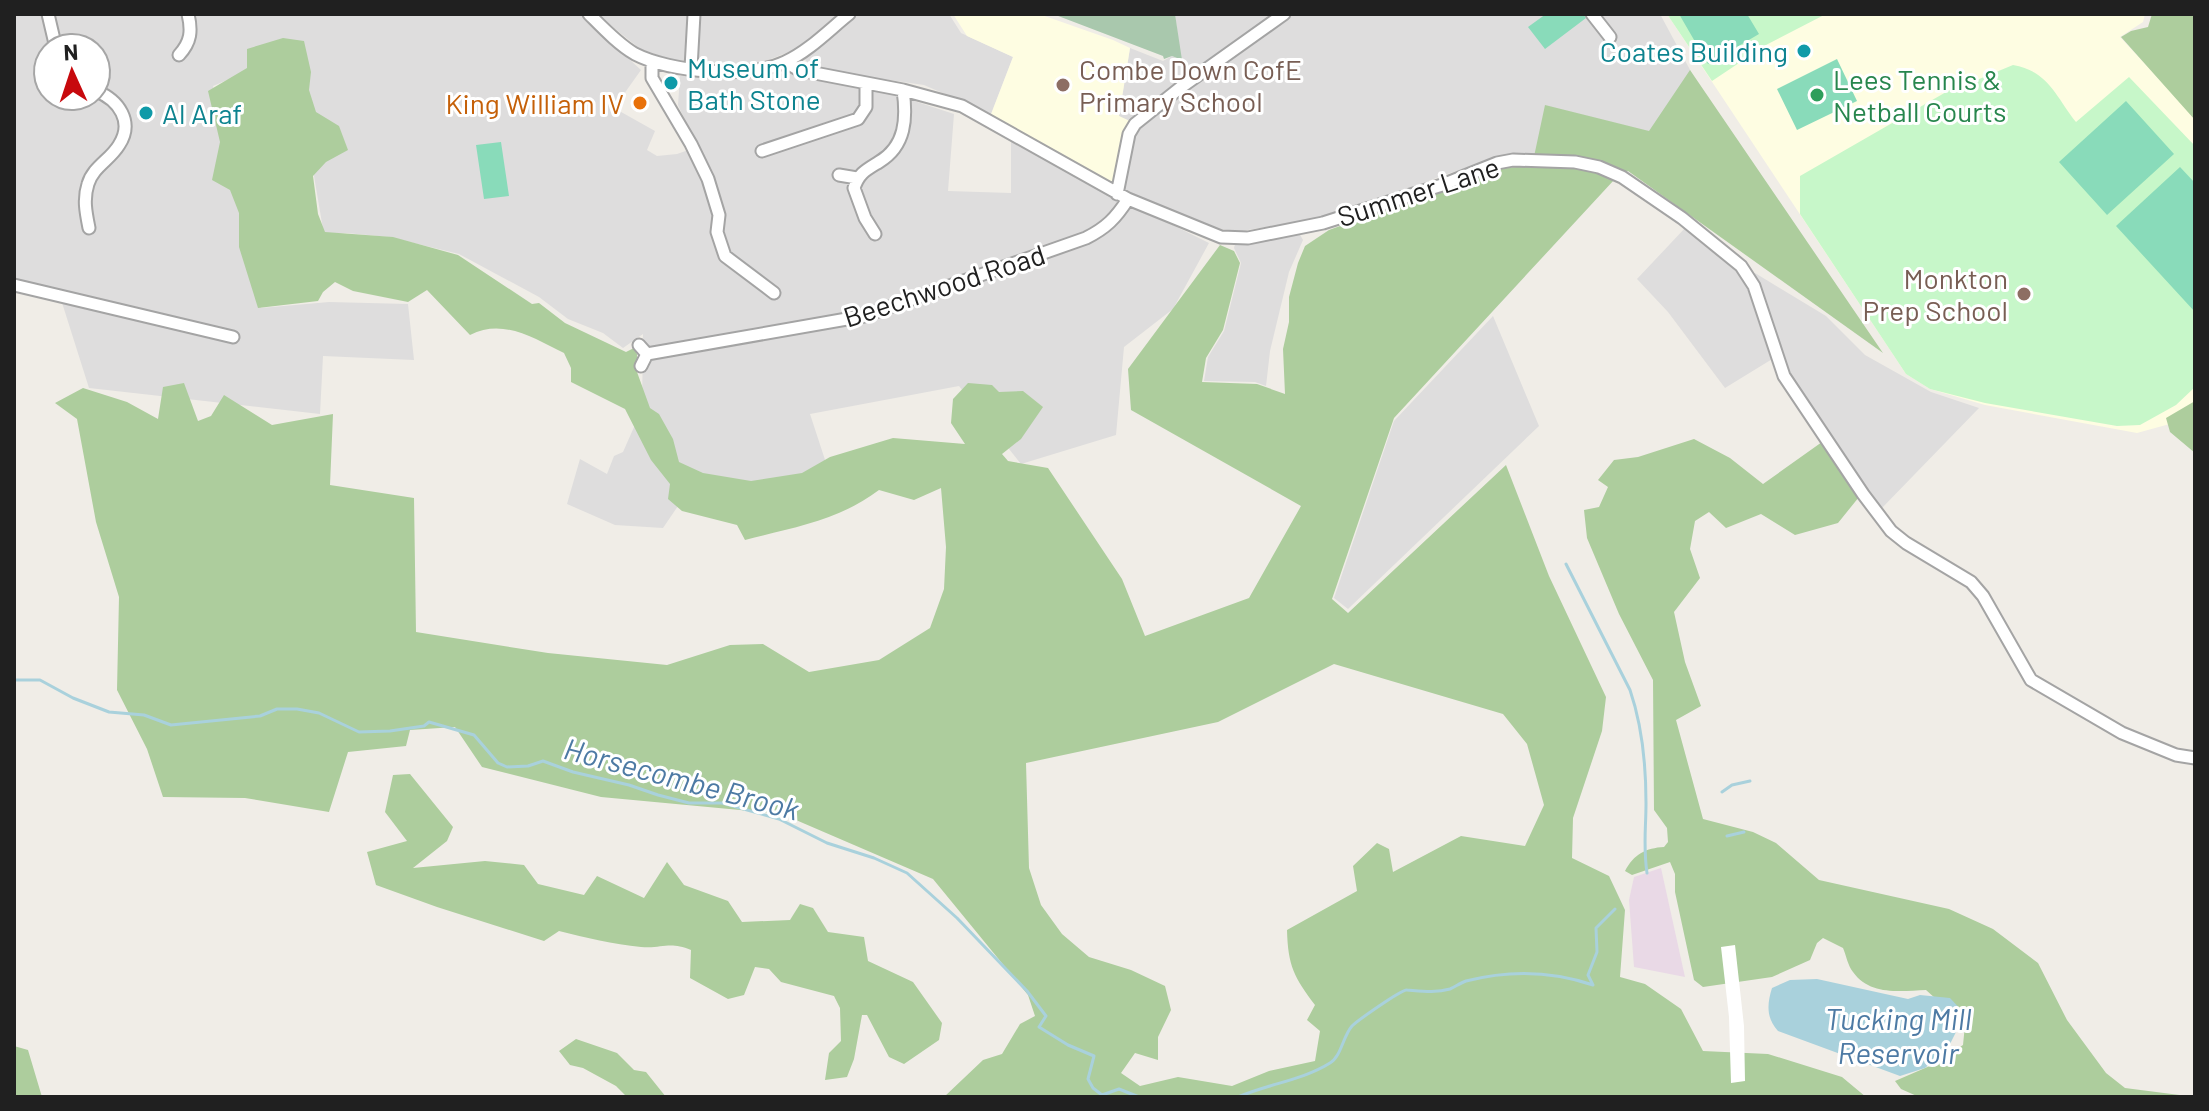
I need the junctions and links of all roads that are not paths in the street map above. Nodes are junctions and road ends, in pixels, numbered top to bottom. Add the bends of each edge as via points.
1 (188, 14) edge
2 (589, 14) edge
3 (694, 14) edge
4 (849, 14) edge
5 (1284, 14) edge
6 (1592, 14) edge
7 (1610, 37) dead end
8 (179, 55) dead end
9 (652, 61) junction
10 (786, 62) junction
11 (691, 68) junction
12 (866, 84) junction
13 (903, 90) junction
14 (112, 99) edge
15 (762, 151) dead end
16 (839, 175) dead end
17 (857, 178) junction
18 (1123, 196) junction
19 (89, 228) dead end
20 (875, 234) dead end
21 (14, 285) edge
22 (774, 293) dead end
23 (233, 337) dead end
24 (641, 366) dead end
25 (2195, 758) edge

1 - 8 street via 188,45
2 - 9 street via 633,52
3 - 11 street
4 - 10 street
5 - 18 street via 1135,124 1129,134
6 - 7 street
9 - 11 street
9 - 22 street via 652,78 708,179 725,256
10 - 11 street via 749,71
10 - 12 street, Summer Lane via 799,70
12 - 13 street, Summer Lane
12 - 15 street via 866,107 858,119
13 - 17 street via 903,133 886,157
13 - 18 street, Summer Lane via 962,106
14 - 19 street via 124,126 119,147 88,183
16 - 17 street
17 - 20 street via 856,197
18 - 24 street, Beechwood Road via 1117,218 1086,238 864,316 643,350
18 - 25 street, Summer Lane via 1221,237 1248,238 1323,223 1513,160 1575,162 1622,177 1741,266 1759,299 1784,376 1881,519 1906,543 1971,582 2031,680 2122,733
21 - 23 street

